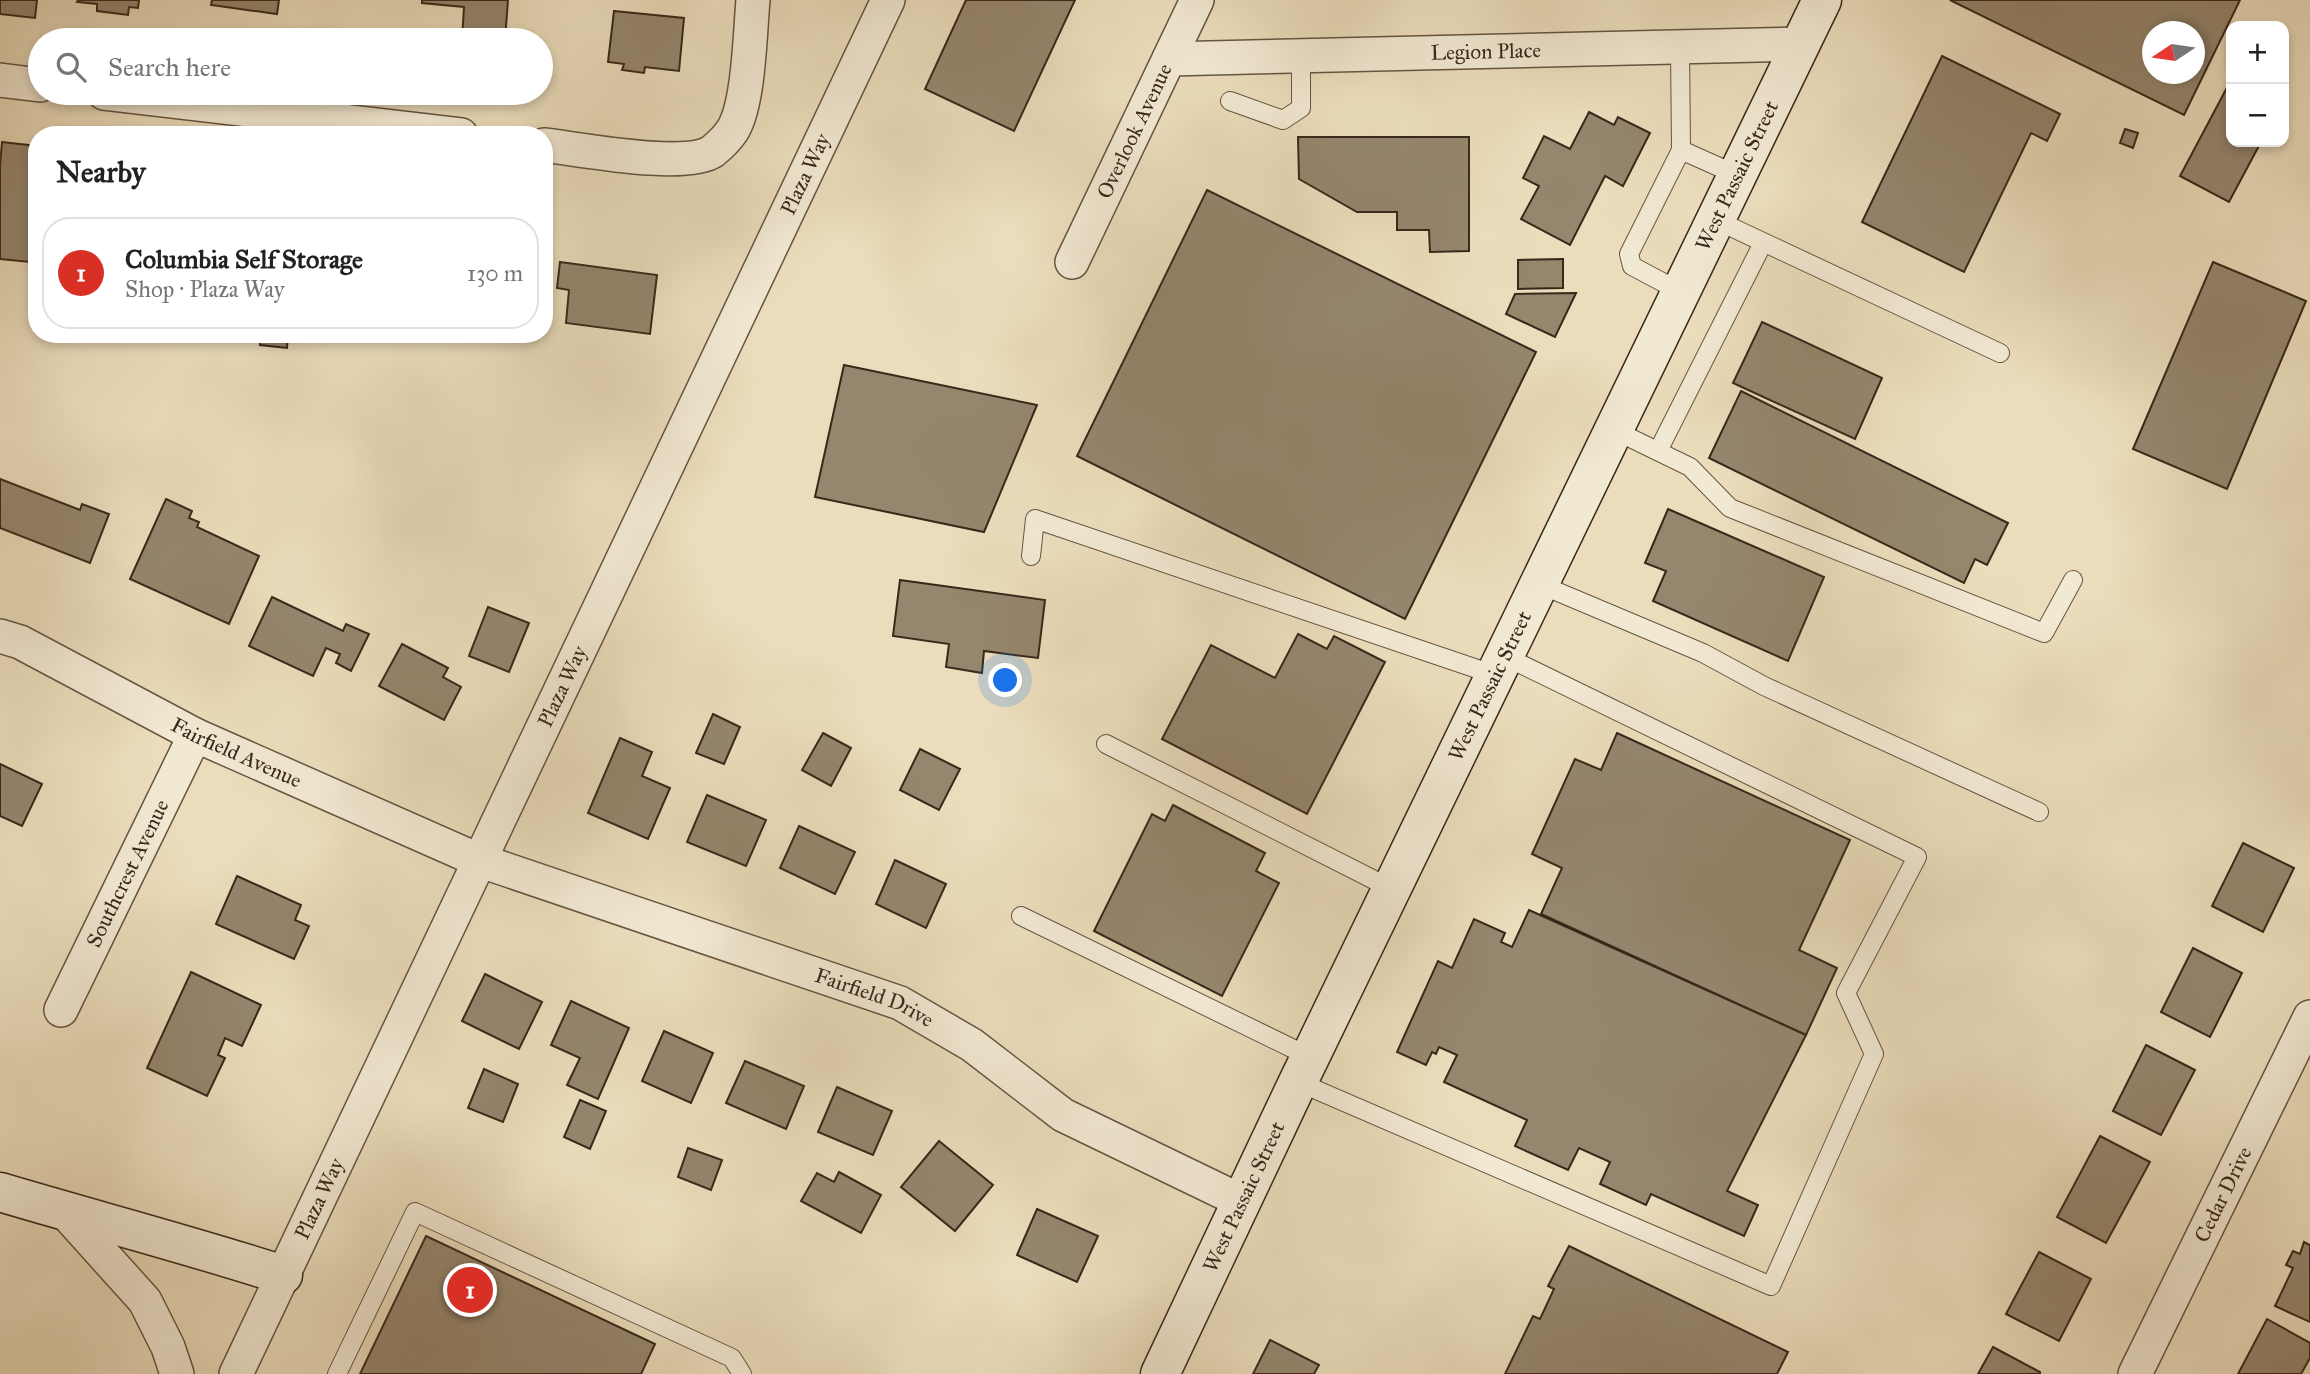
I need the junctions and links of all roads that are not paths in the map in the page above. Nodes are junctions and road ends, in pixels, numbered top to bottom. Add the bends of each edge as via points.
1 (753, 0) edge
2 (888, 0) edge
3 (1197, 0) edge
4 (1822, 0) edge
5 (1801, 44) junction
6 (1680, 47) junction
7 (1301, 56) junction
8 (1169, 59) junction
9 (0, 80) edge
10 (28, 84) edge
11 (1230, 101) dead end
12 (206, 105) edge
13 (384, 126) edge
14 (553, 146) edge
15 (1681, 150) junction
16 (1737, 175) junction
17 (1716, 220) junction
18 (1763, 243) junction
19 (1072, 262) dead end
20 (1681, 292) junction
21 (2000, 353) dead end
22 (1614, 430) junction
23 (1658, 451) junction
24 (1031, 556) dead end
25 (2073, 580) dead end
26 (1539, 584) junction
27 (0, 636) edge
28 (1500, 666) junction
29 (195, 735) junction
30 (1106, 744) dead end
31 (2039, 812) dead end
32 (478, 860) junction
33 (1392, 889) junction
34 (1021, 916) dead end
35 (61, 1010) dead end
36 (2310, 1017) edge
37 (1304, 1070) junction
38 (0, 1192) edge
39 (1241, 1201) junction
40 (64, 1211) junction
41 (283, 1275) junction
42 (177, 1374) edge
43 (236, 1374) edge
44 (337, 1374) edge
45 (742, 1374) edge
46 (1160, 1374) edge
47 (2136, 1374) edge

1 - 14 street via 743,102 733,130 712,152 668,159
2 - 32 street, Plaza Way
3 - 8 street, Overlook Avenue
4 - 5 main road, West Passaic Street
5 - 6 street, Legion Place
5 - 16 main road, West Passaic Street
6 - 7 street, Legion Place
6 - 15 lane
7 - 8 street, Legion Place
7 - 11 lane via 1301,108 1283,120
8 - 19 street, Overlook Avenue
9 - 10 street
12 - 13 street
15 - 16 lane
15 - 20 lane via 1629,254 1632,266
16 - 17 main road, West Passaic Street
17 - 18 lane
17 - 20 main road, West Passaic Street
18 - 21 lane
18 - 23 lane
20 - 22 main road, West Passaic Street
22 - 23 lane
22 - 26 main road, West Passaic Street
23 - 25 lane via 1690,467 1730,508 2044,633
24 - 28 lane via 1035,519
26 - 28 main road, West Passaic Street
26 - 31 lane via 1703,653 1763,686
27 - 29 street, Fairfield Avenue via 20,642
28 - 33 main road, West Passaic Street
28 - 37 lane via 1917,857 1846,993 1874,1054 1771,1286 1518,1177
29 - 32 street, Fairfield Avenue
29 - 35 street, Southcrest Avenue
30 - 33 lane
32 - 39 street, Fairfield Drive via 900,1003 972,1045 1063,1115
32 - 41 street, Plaza Way
33 - 37 main road, West Passaic Street
34 - 37 lane
36 - 47 street, Cedar Drive
37 - 39 main road, West Passaic Street
38 - 40 main road
39 - 46 main road, West Passaic Street
40 - 41 main road
40 - 42 street via 145,1301
41 - 43 street, Plaza Way
44 - 45 lane via 415,1212 732,1358

